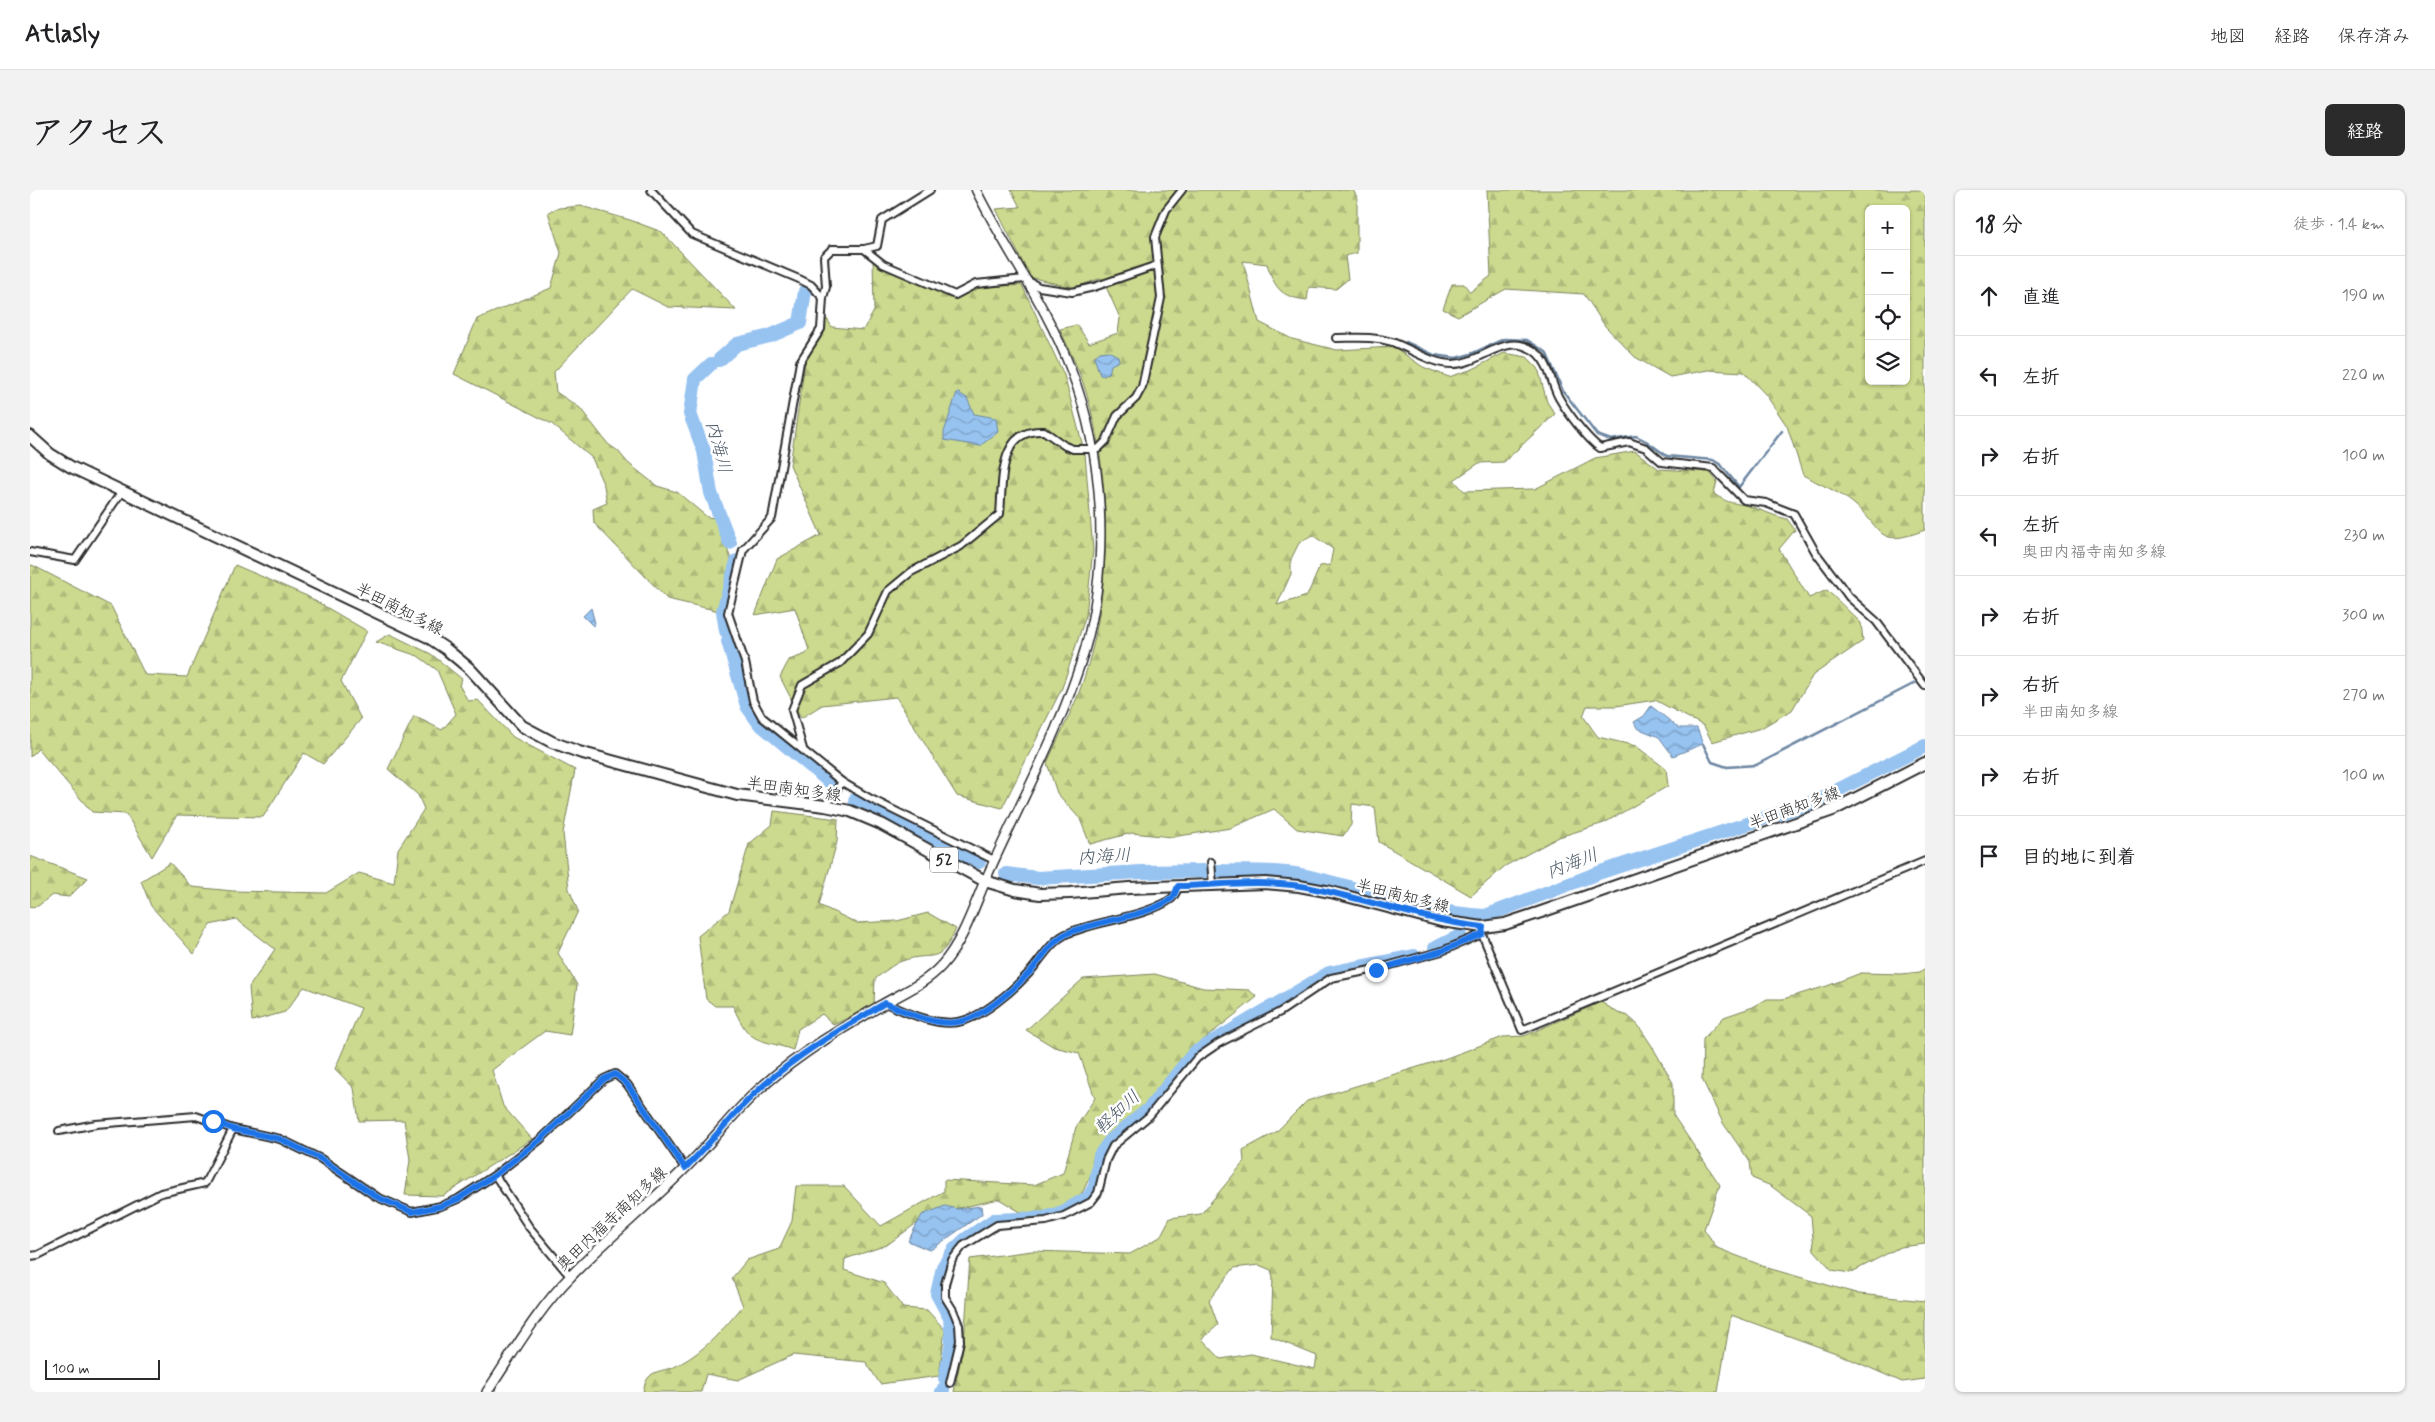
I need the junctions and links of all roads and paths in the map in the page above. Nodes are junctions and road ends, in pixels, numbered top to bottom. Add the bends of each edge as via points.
1 (651, 190) edge
2 (930, 190) edge
3 (976, 190) edge
4 (1182, 190) edge
5 (864, 249) junction
6 (1157, 265) junction
7 (1026, 279) junction
8 (823, 298) junction
9 (1336, 338) dead end
10 (30, 436) edge
11 (1093, 450) junction
12 (122, 491) junction
13 (30, 552) edge
14 (1925, 686) edge
15 (803, 749) junction
16 (1925, 763) edge
17 (842, 782) junction
18 (825, 806) junction
19 (994, 860) junction
20 (1925, 861) edge
21 (1211, 862) dead end
22 (985, 881) junction
23 (1213, 885) junction
24 (1178, 886) junction
25 (1483, 931) junction
26 (885, 1003) junction
27 (233, 1129) junction
28 (59, 1131) dead end
29 (685, 1168) junction
30 (495, 1175) junction
31 (30, 1256) edge
32 (570, 1276) junction
33 (950, 1384) dead end
34 (487, 1392) edge

1 - 8 street via 692,234 800,279
2 - 5 street via 882,220 877,246
3 - 7 street
4 - 6 street via 1166,210 1155,237
5 - 7 street via 883,264 955,295 976,284
5 - 8 street via 832,249 824,257 826,287
6 - 7 street via 1072,292 1040,287
6 - 11 street via 1161,298 1142,387 1136,398 1116,416 1103,447
7 - 11 street via 1072,371
8 - 15 street via 820,328 800,362 772,518 744,550 728,613 746,662 753,701 762,717
9 - 14 street via 1371,337 1392,342 1438,362 1453,364 1503,346 1522,345 1530,349 1545,362 1558,398 1600,448 1629,442 1646,448 1662,462 1713,468 1744,500 1766,503 1794,514 1816,553 1849,597 1876,621
10 - 12 main road, 半田南知多線 / 52 via 71,467
11 - 15 street via 1065,446 1044,431 1031,431 1012,441 1004,463 1000,514 961,546 910,572 888,591 868,634 840,663 802,685 792,710
11 - 19 street via 1100,549 1085,648 1057,724
12 - 13 street via 75,560
12 - 18 main road, 半田南知多線 / 52 via 428,637 470,669 522,726 552,742 737,795
15 - 17 street
16 - 25 main road, 半田南知多線 / 52 via 1834,810
17 - 18 street
17 - 19 street
18 - 22 main road, 半田南知多線 / 52 via 850,811 881,824
19 - 22 street
20 - 25 street via 1522,1030
21 - 23 street
22 - 24 main road, 半田南知多線 / 52 via 1040,894
22 - 26 main road, 奥田内福寺南知多線 via 967,924 943,964 917,986
23 - 24 main road, 半田南知多線 / 52
23 - 25 main road, 半田南知多線 / 52 via 1264,883 1299,886
24 - 26 street via 1173,898 1155,907 1065,935 1005,996 973,1017 958,1022 936,1022
25 - 33 street via 1442,951 1376,970 1332,978 1280,1012 1219,1043 1197,1058 1149,1116 1113,1146 1098,1193 1091,1202 1046,1221 997,1225 963,1246 952,1260 945,1284 945,1298 959,1325 960,1341
26 - 29 main road, 奥田内福寺南知多線 via 797,1057 739,1108
27 - 28 street via 196,1116 96,1124
27 - 30 street via 280,1139 321,1159 377,1197 412,1212 458,1199
27 - 31 street via 205,1182 161,1193 38,1255
29 - 30 street via 627,1084 615,1074 604,1079 541,1139
29 - 32 main road, 奥田内福寺南知多線
30 - 32 street via 529,1227
32 - 34 main road, 奥田内福寺南知多線 via 539,1315

